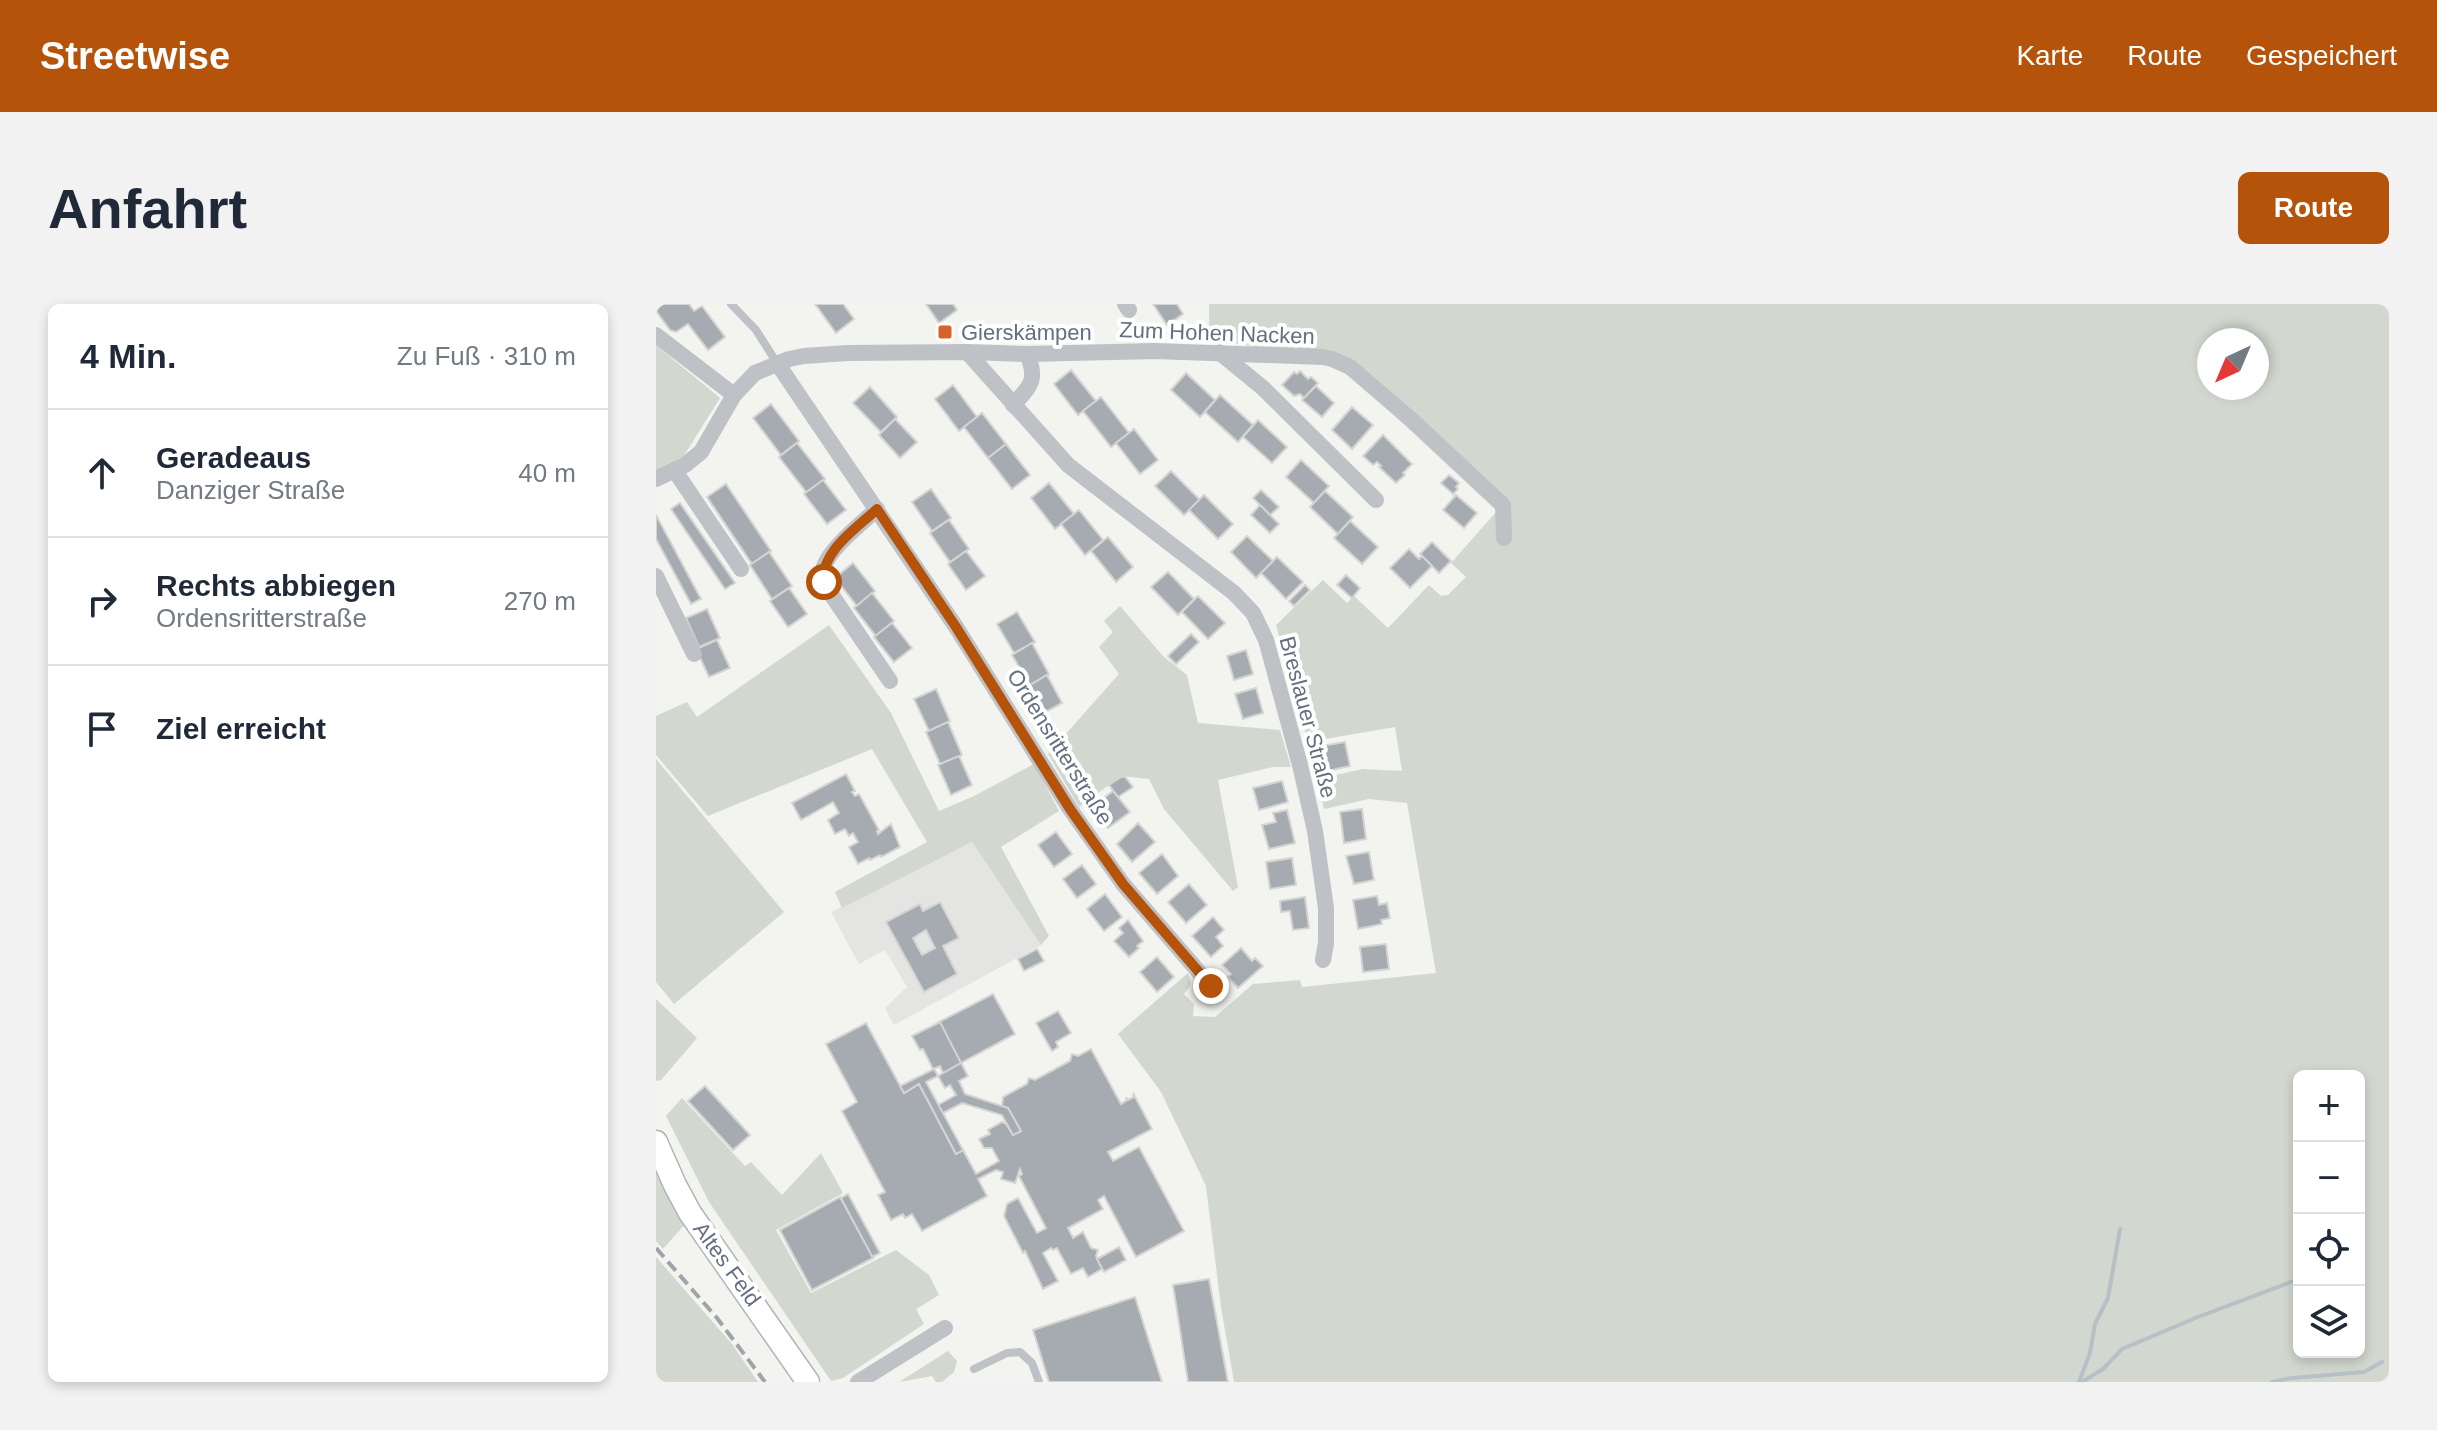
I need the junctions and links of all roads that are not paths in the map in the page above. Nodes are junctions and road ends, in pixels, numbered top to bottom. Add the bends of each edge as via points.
1 (731, 304) edge
2 (656, 335) edge
3 (967, 352) junction
4 (1219, 352) junction
5 (1027, 354) junction
6 (777, 363) junction
7 (734, 395) junction
8 (1013, 405) junction
9 (675, 471) junction
10 (656, 479) edge
11 (1376, 500) dead end
12 (877, 509) junction
13 (1504, 538) dead end
14 (741, 569) dead end
15 (656, 576) edge
16 (694, 654) dead end
17 (890, 681) dead end
18 (1323, 960) dead end
19 (1211, 986) dead end
20 (656, 1142) edge
21 (945, 1328) dead end
22 (974, 1369) dead end
23 (808, 1382) edge
24 (858, 1382) edge
25 (1039, 1382) edge

1 - 6 lane
2 - 7 street
3 - 5 street, Zum Hohen Nacken
3 - 6 street, Zum Hohen Nacken via 818,355
3 - 8 street, Breslauer Straße
4 - 5 street, Zum Hohen Nacken
4 - 11 street
4 - 13 street, Zum Hohen Nacken via 1323,357 1350,367 1503,505
5 - 8 street via 1032,381
6 - 7 street, Zum Hohen Nacken via 755,373
6 - 12 street, Ordensritterstraße
7 - 9 street, Zum Hohen Nacken via 708,443
8 - 18 street, Breslauer Straße via 1068,465 1253,613 1266,640 1315,831 1326,908
9 - 10 street, Zum Hohen Nacken
9 - 14 street
12 - 17 street via 838,546 823,571 831,594
12 - 19 street, Ordensritterstraße via 1070,809 1123,884
15 - 16 street
20 - 23 main road, Altes Feld via 690,1213
21 - 24 street
22 - 25 lane via 1020,1352 1032,1363

